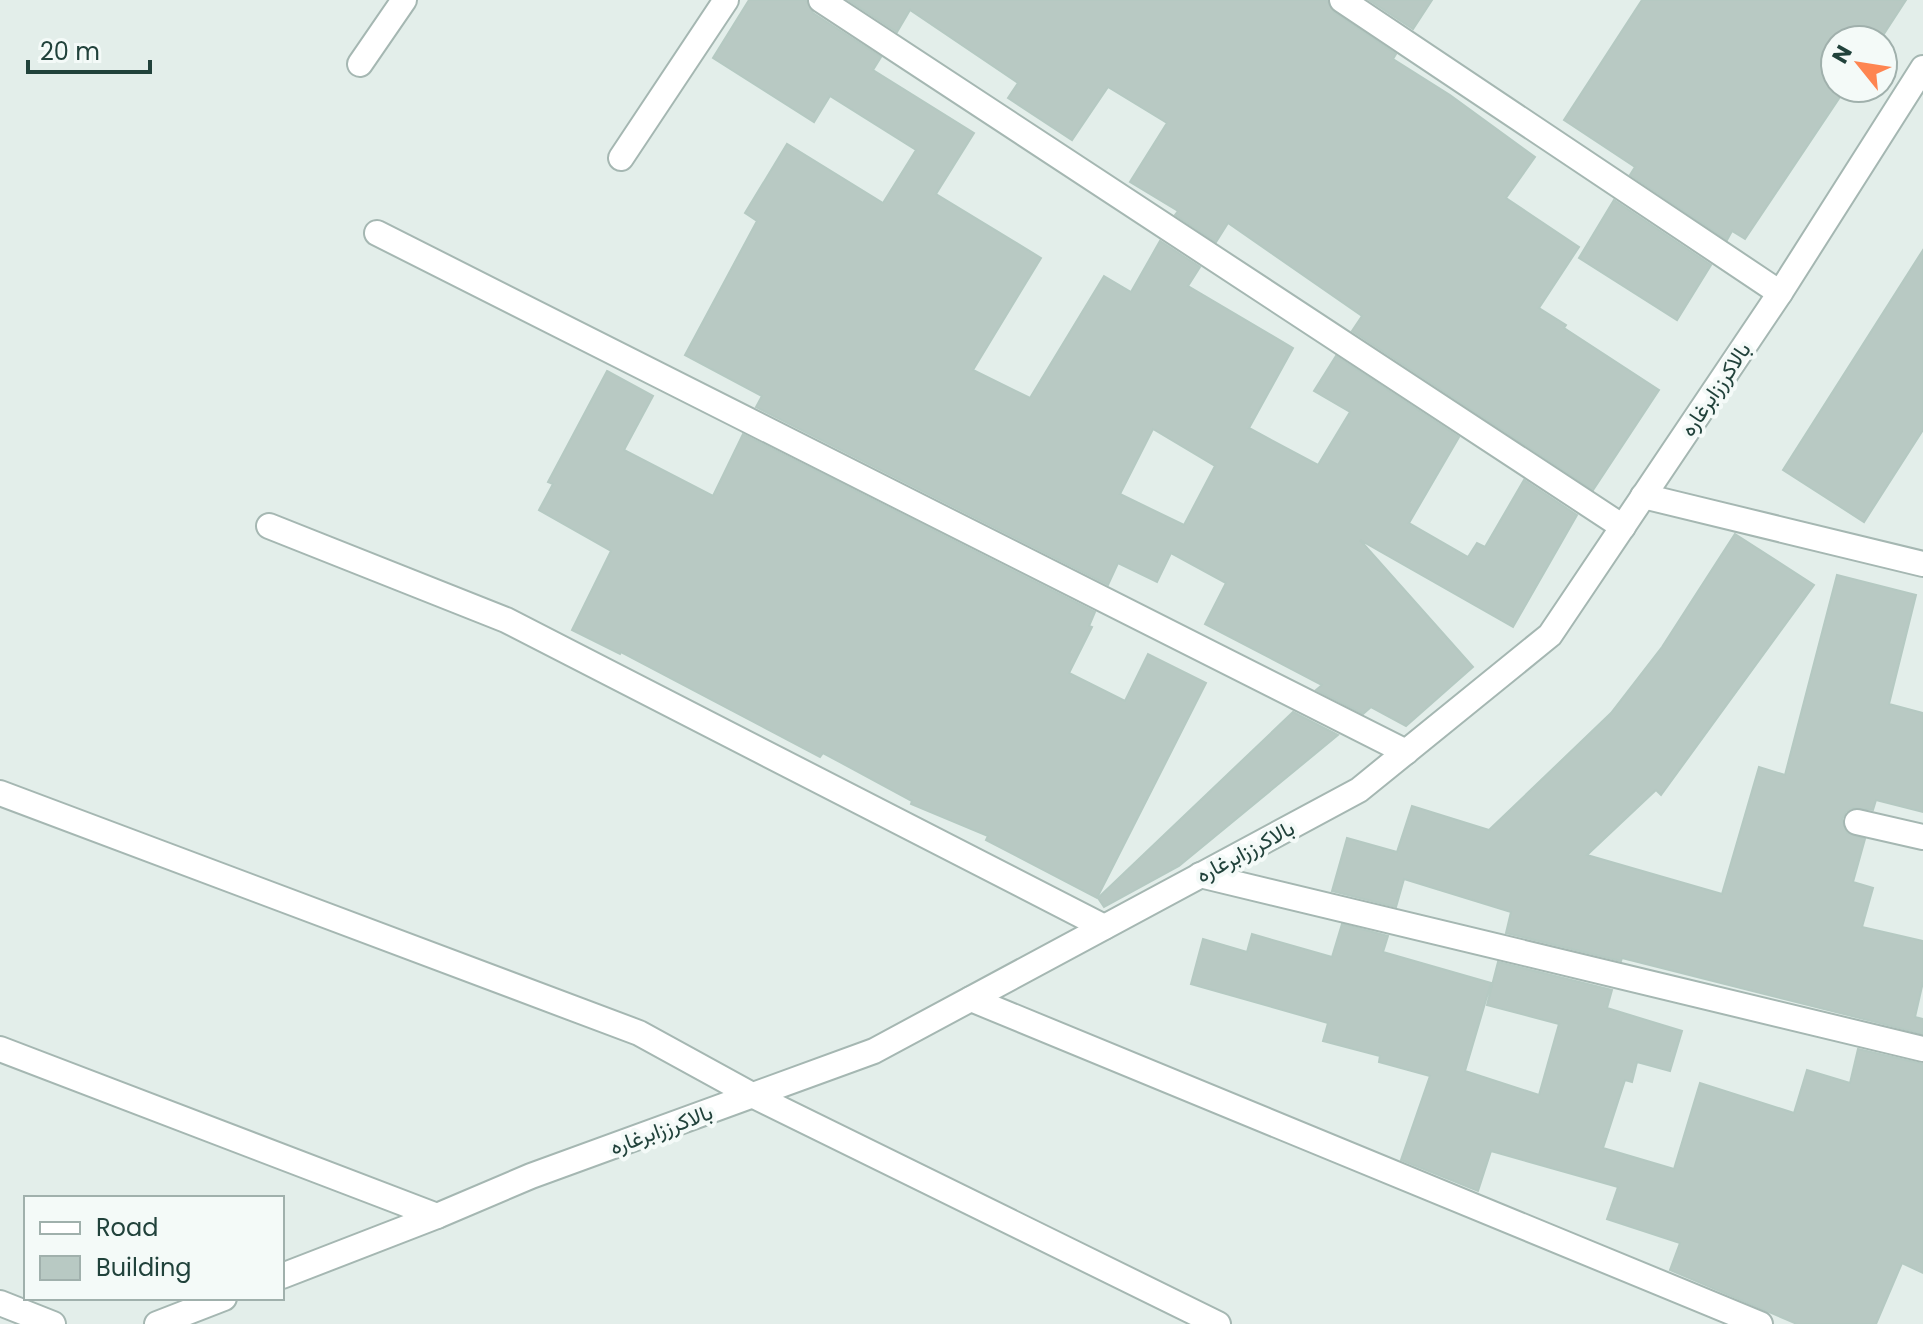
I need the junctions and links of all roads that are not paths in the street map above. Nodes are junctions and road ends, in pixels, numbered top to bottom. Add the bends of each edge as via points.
1 (404, 0) edge
2 (726, 0) edge
3 (821, 0) edge
4 (1342, 0) edge
5 (360, 64) dead end
6 (1923, 68) edge
7 (621, 158) dead end
8 (377, 233) dead end
9 (1780, 293) junction
10 (1643, 496) junction
11 (269, 526) dead end
12 (1623, 527) junction
13 (1923, 564) edge
14 (1406, 752) junction
15 (0, 793) edge
16 (1857, 822) dead end
17 (1923, 837) edge
18 (1200, 875) junction
19 (1104, 927) junction
20 (971, 999) junction
21 (0, 1049) edge
22 (1923, 1049) edge
23 (752, 1095) junction
24 (437, 1216) junction
25 (284, 1275) edge
26 (219, 1300) edge
27 (0, 1303) edge
28 (1189, 1318) edge
29 (53, 1324) edge
30 (157, 1324) edge
31 (1218, 1324) edge
32 (1760, 1324) edge

1 - 5 street
2 - 7 street
3 - 12 street
4 - 9 street
6 - 9 street, بالاکرززابرغاره
8 - 14 street
9 - 10 street, بالاکرززابرغاره
10 - 12 street, بالاکرززابرغاره
10 - 13 street
11 - 19 street via 506,620
12 - 14 street, بالاکرززابرغاره via 1550,635
14 - 18 street, بالاکرززابرغاره via 1359,790
15 - 23 street via 639,1033
16 - 17 street
18 - 19 street, بالاکرززابرغاره
18 - 22 street
19 - 20 street, بالاکرززابرغاره
20 - 23 street, بالاکرززابرغاره via 874,1051
20 - 32 street
21 - 24 street
23 - 24 street, بالاکرززابرغاره
23 - 28 street
24 - 25 street, بالاکرززابرغاره
26 - 30 street
27 - 29 street
28 - 31 street

